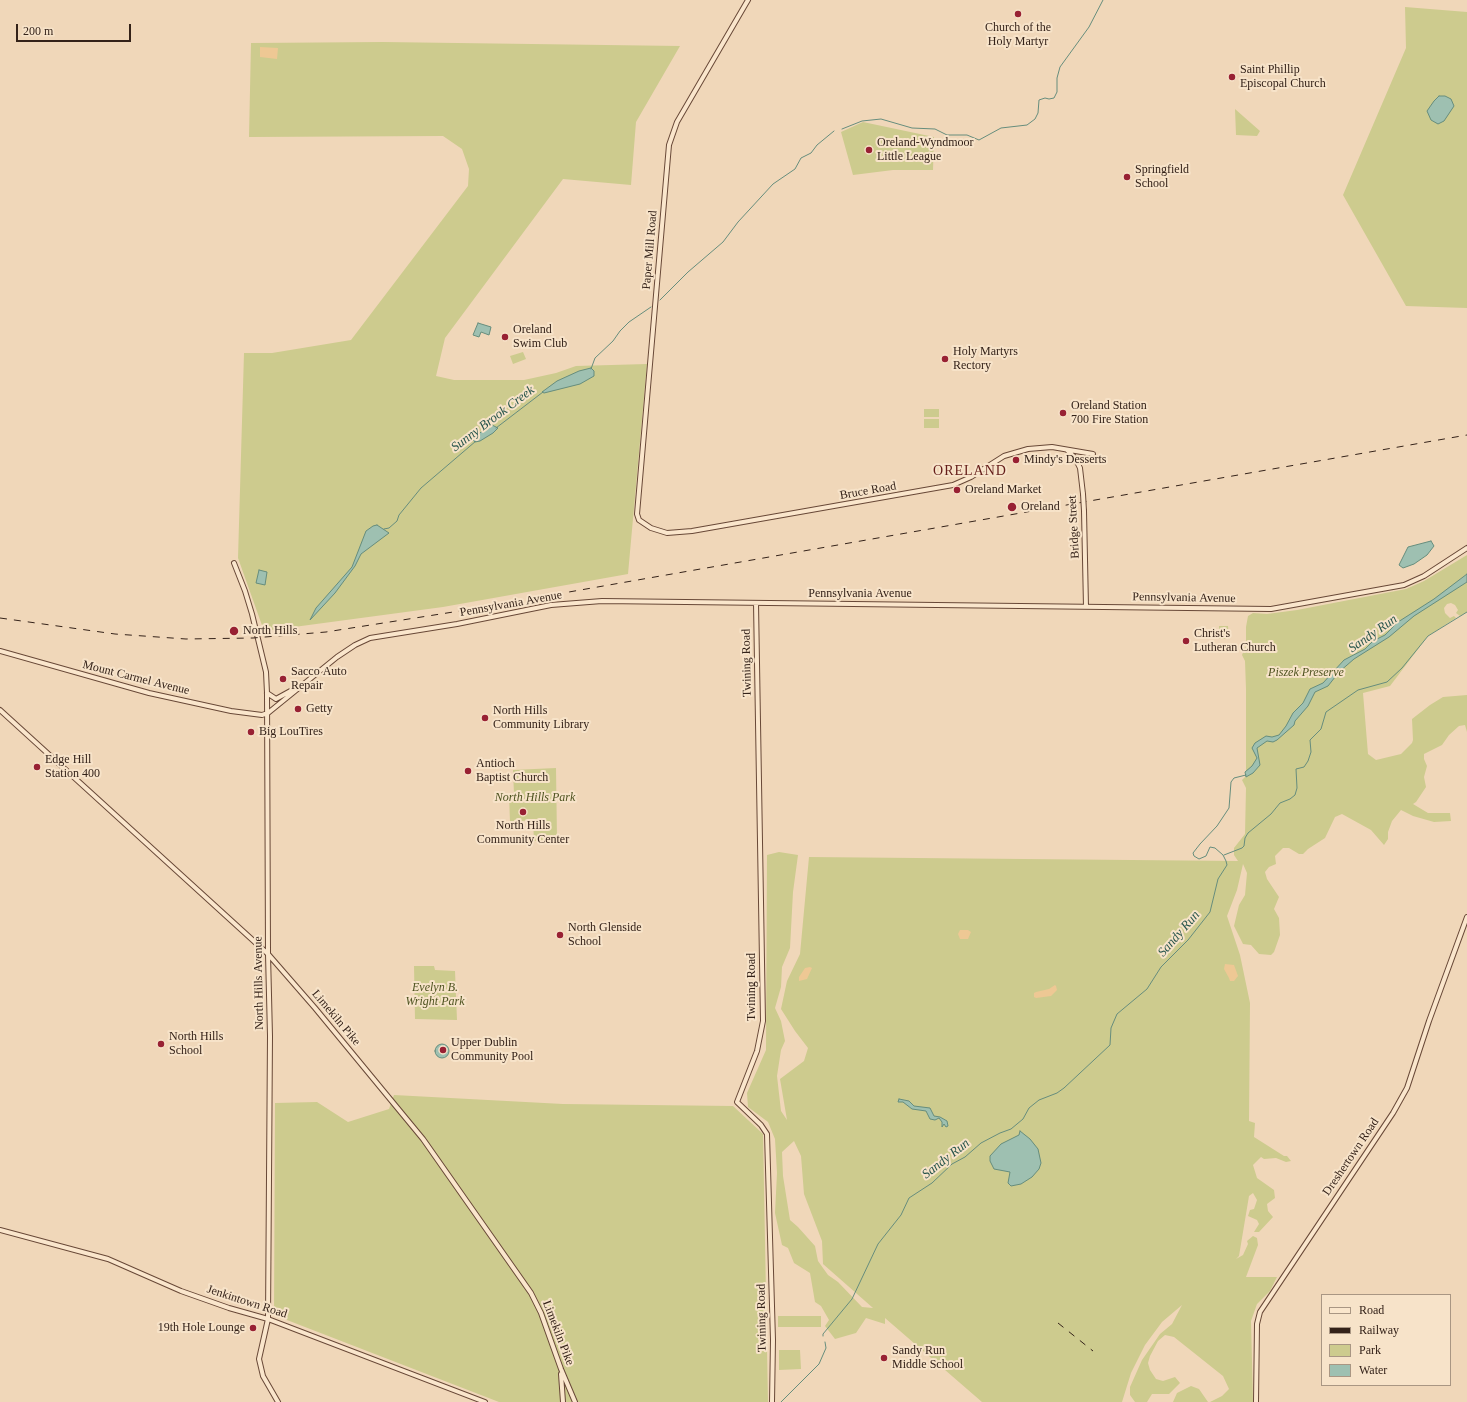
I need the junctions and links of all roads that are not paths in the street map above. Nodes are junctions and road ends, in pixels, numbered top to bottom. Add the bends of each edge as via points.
1 (748, 0) edge
2 (1067, 450) junction
3 (1093, 454) dead end
4 (640, 522) joint
5 (1467, 548) edge
6 (234, 563) dead end
7 (756, 603) junction
8 (1086, 607) junction
9 (0, 651) edge
10 (298, 687) junction
11 (267, 693) junction
12 (0, 710) edge
13 (268, 713) junction
14 (1467, 917) edge
15 (268, 954) junction
16 (0, 1230) edge
17 (268, 1318) junction
18 (561, 1369) junction
19 (278, 1402) edge
20 (485, 1402) edge
21 (563, 1402) edge
22 (576, 1402) edge
23 (772, 1402) edge
24 (1256, 1402) edge

1 - 4 street, Paper Mill Road via 677,122 669,145 637,514
2 - 3 street, Bruce Road
2 - 4 street, Bruce Road via 1043,447 1010,453 971,478 953,485 692,532 667,533
2 - 8 street, Bridge Street, bridge via 1080,468 1084,511
5 - 8 street, Pennsylvania Avenue via 1410,583 1284,607
6 - 11 street, North Hills Avenue via 252,614 266,672
7 - 8 street, Pennsylvania Avenue
7 - 10 street, Pennsylvania Avenue via 602,601 551,605 457,624 381,635 355,645
7 - 23 street, Twining Road via 763,1021 757,1051 737,1102 767,1134 773,1340
9 - 13 street, Mount Carmel Avenue via 149,693 245,714
10 - 11 street via 276,699
10 - 13 street, Pennsylvania Avenue
11 - 13 street, North Hills Avenue
12 - 15 street, Limekiln Pike
13 - 15 street, North Hills Avenue
14 - 24 street, Dreshertown Road via 1407,1088 1393,1113 1260,1312 1257,1324
15 - 17 street, North Hills Avenue
15 - 18 street, Limekiln Pike via 438,1160 531,1294 541,1313
16 - 17 street, Jenkintown Road via 108,1259 181,1291
17 - 19 street, North Hills Avenue via 259,1359 263,1376
17 - 20 street, Jenkintown Road
18 - 21 street
18 - 22 street, Limekiln Pike

